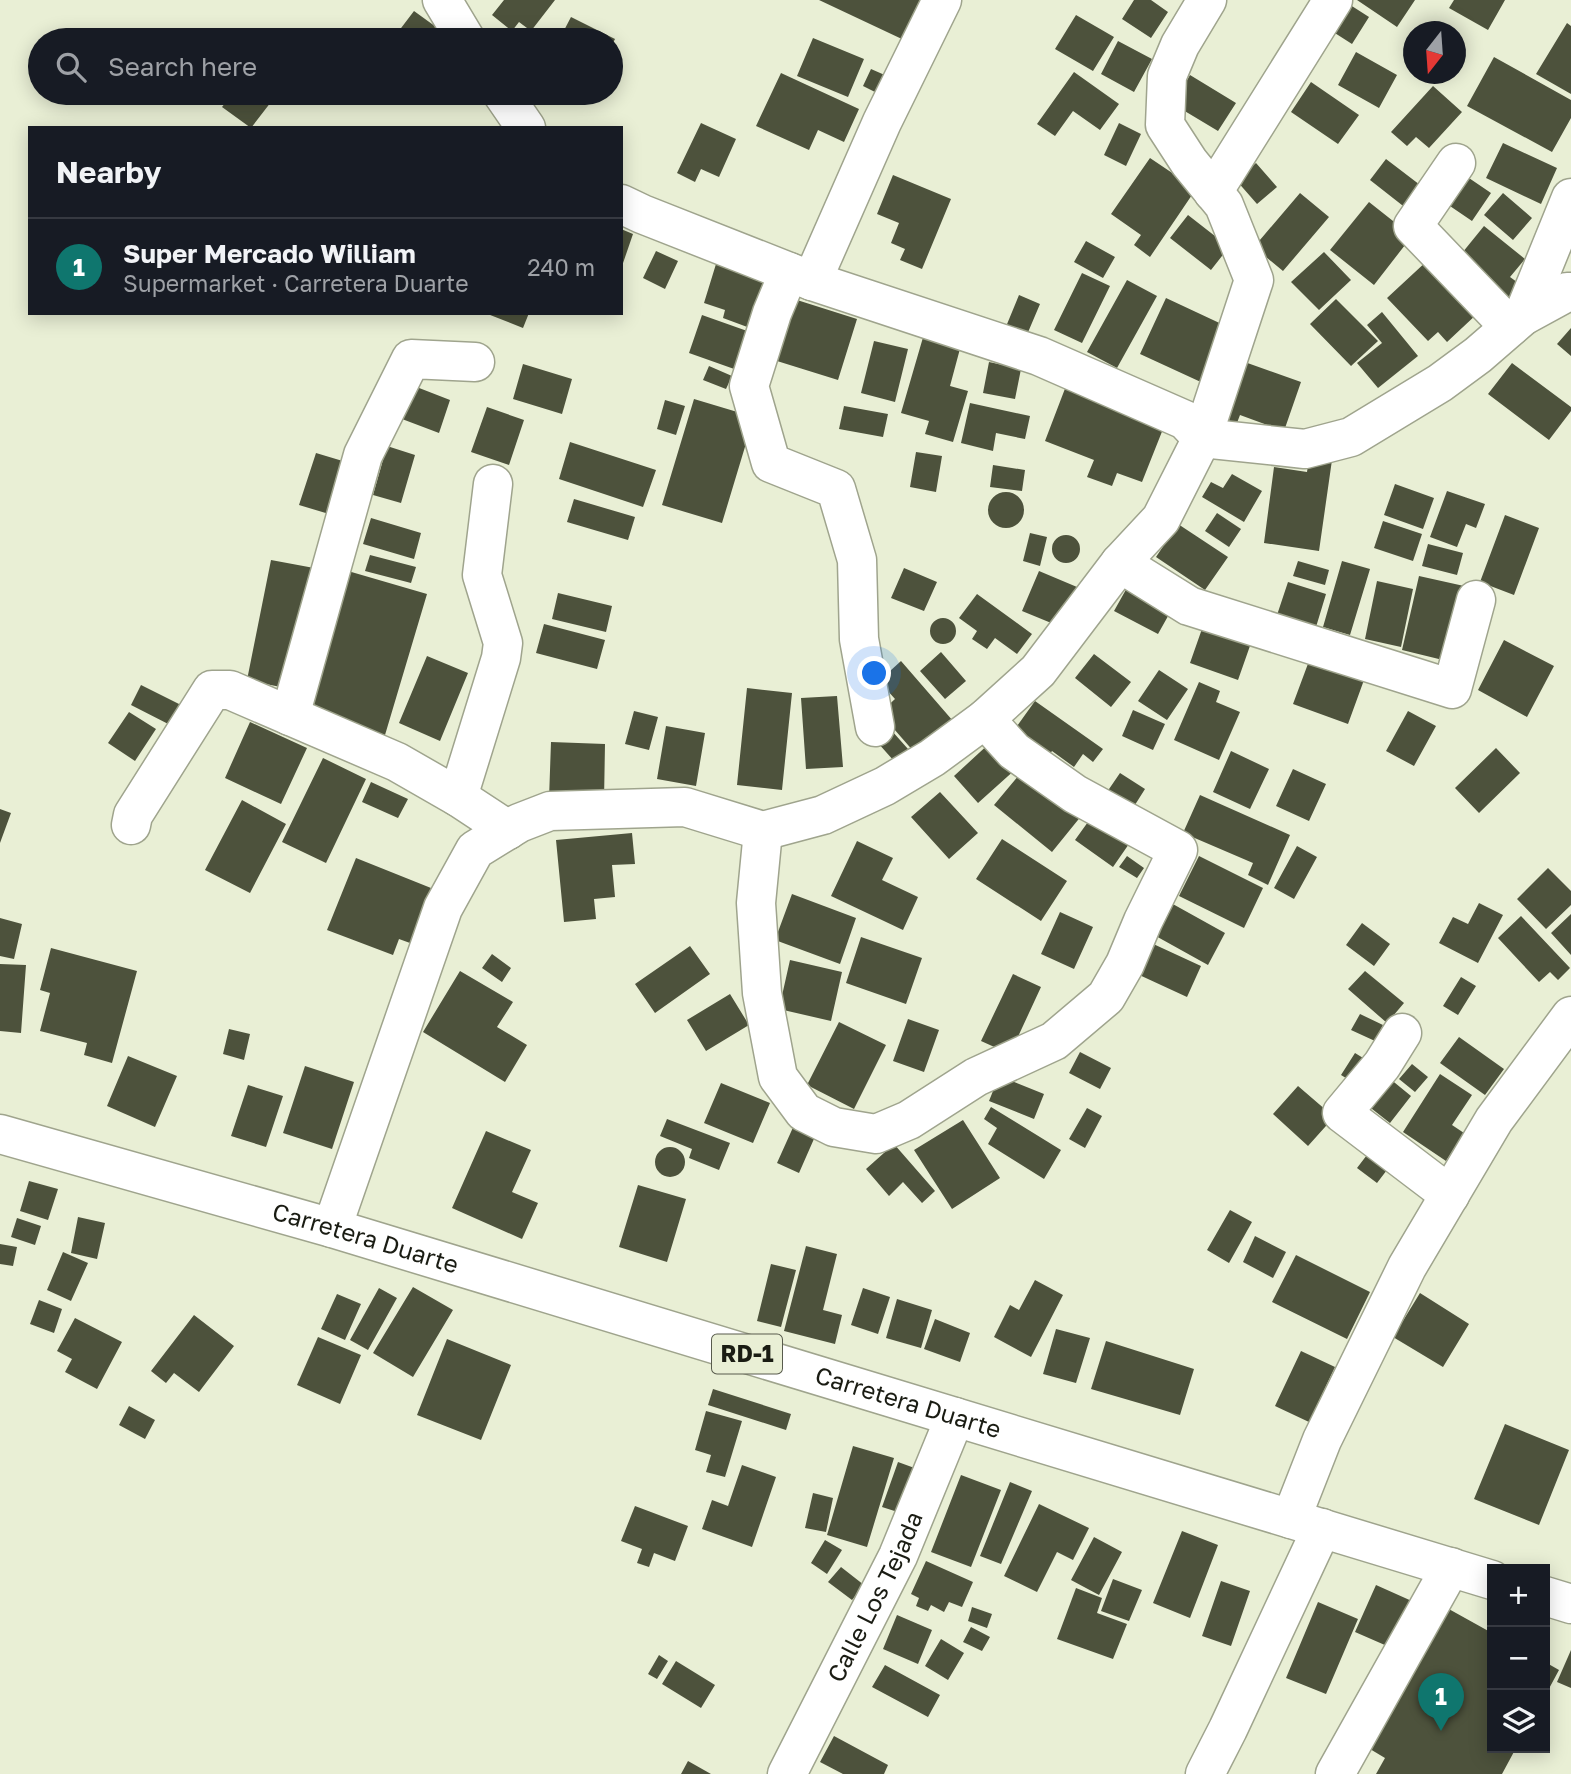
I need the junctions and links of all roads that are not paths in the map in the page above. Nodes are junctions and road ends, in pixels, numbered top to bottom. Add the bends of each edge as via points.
1 (442, 0) edge
2 (942, 0) edge
3 (1207, 0) edge
4 (1333, 0) edge
5 (459, 28) edge
6 (510, 105) edge
7 (525, 126) edge
8 (1456, 163) dead end
9 (1213, 192) junction
10 (1571, 198) edge
11 (623, 205) edge
12 (801, 276) junction
13 (1571, 292) edge
14 (1517, 321) junction
15 (475, 362) dead end
16 (1202, 438) junction
17 (494, 484) dead end
18 (1120, 563) junction
19 (1476, 600) dead end
20 (290, 716) junction
21 (985, 719) junction
22 (875, 727) dead end
23 (458, 797) junction
24 (131, 825) dead end
25 (508, 830) junction
26 (763, 831) junction
27 (1571, 1016) edge
28 (1402, 1033) dead end
29 (0, 1134) edge
30 (1450, 1195) junction
31 (332, 1228) junction
32 (956, 1417) junction
33 (1306, 1524) junction
34 (1451, 1567) junction
35 (1487, 1578) edge
36 (1550, 1598) edge
37 (1571, 1604) edge
38 (787, 1774) edge
39 (1205, 1774) edge
40 (1335, 1774) edge

1 - 5 street
2 - 12 street
3 - 9 street via 1167,76 1165,125
4 - 9 street
6 - 7 street
8 - 14 street via 1413,226
9 - 16 street via 1224,205 1254,280
10 - 14 street
11 - 12 street
12 - 16 street via 1039,356 1185,420
12 - 22 street via 772,313 749,386 771,463 836,489 858,560 859,639
13 - 14 street
14 - 16 street via 1440,383 1351,437 1305,449
15 - 20 street via 411,359 363,455
16 - 18 street via 1161,519
17 - 23 street via 481,575 503,642
18 - 19 street via 1189,606 1452,689
18 - 21 street via 1038,671
20 - 23 street via 397,762
20 - 24 street via 230,690 212,690
21 - 26 street via 885,786 823,815
21 - 26 street via 1014,751 1075,794 1178,850 1106,997 1054,1041 976,1077 909,1120 876,1134 834,1127 804,1112 778,1077 762,993 756,903
23 - 25 street
25 - 26 street via 550,811 685,807
25 - 31 street via 475,850 443,908
27 - 30 street via 1494,1120
28 - 30 street via 1342,1113
29 - 31 street, Carretera Duarte / RD-1
30 - 33 street via 1407,1267 1322,1440
31 - 32 street, Carretera Duarte / RD-1
32 - 33 street, Carretera Duarte / RD-1
32 - 38 street, Calle Los Tejada via 898,1556
33 - 34 street, Carretera Duarte / RD-1
33 - 39 street via 1228,1729
34 - 35 street, Carretera Duarte / RD-1
34 - 40 street
36 - 37 street

